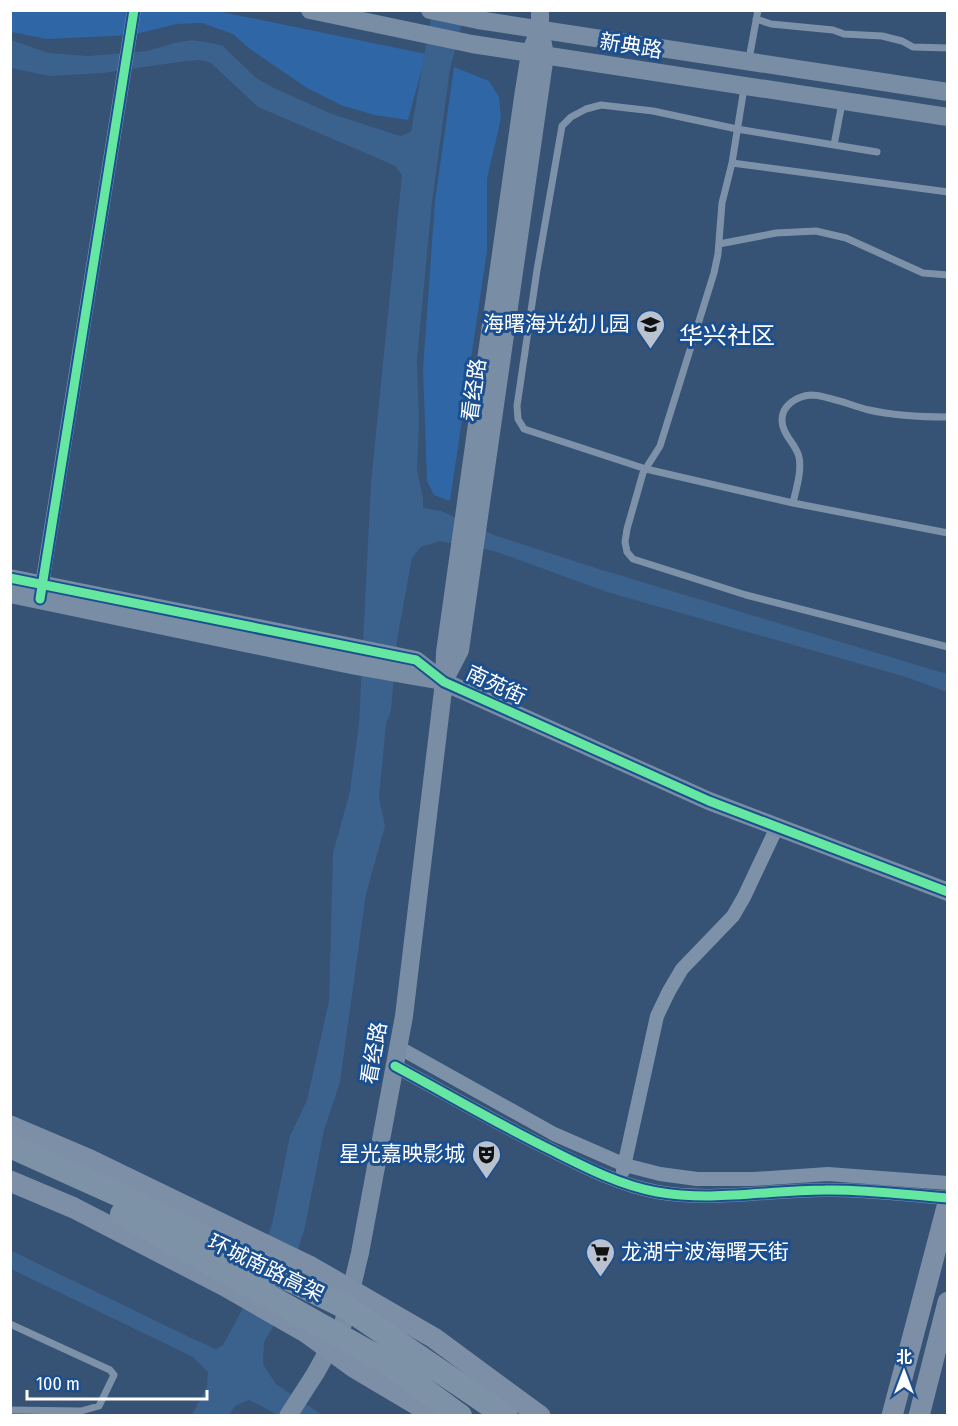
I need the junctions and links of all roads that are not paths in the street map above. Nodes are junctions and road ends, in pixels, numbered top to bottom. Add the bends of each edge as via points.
1 (134, 10) edge
2 (310, 10) edge
3 (430, 10) edge
4 (540, 10) edge
5 (758, 10) edge
6 (756, 19) junction
7 (540, 29) junction
8 (948, 48) edge
9 (537, 54) junction
10 (748, 62) junction
11 (745, 86) junction
12 (948, 92) edge
13 (843, 101) junction
14 (948, 117) edge
15 (737, 129) junction
16 (834, 145) junction
17 (877, 152) dead end
18 (732, 163) junction
19 (948, 192) edge
20 (719, 244) junction
21 (948, 275) edge
22 (948, 417) edge
23 (646, 469) junction
24 (793, 503) junction
25 (948, 533) edge
26 (10, 578) edge
27 (41, 592) junction
28 (10, 594) edge
29 (948, 647) edge
30 (444, 682) junction
31 (777, 827) junction
32 (948, 892) edge
33 (398, 1047) junction
34 (395, 1066) junction
35 (10, 1126) edge
36 (10, 1146) edge
37 (10, 1164) edge
38 (625, 1165) junction
39 (10, 1181) edge
40 (621, 1182) junction
41 (948, 1183) edge
42 (948, 1198) edge
43 (948, 1203) edge
44 (351, 1290) junction
45 (948, 1302) edge
46 (10, 1324) edge
47 (329, 1349) junction
48 (293, 1409) edge
49 (10, 1410) edge
50 (436, 1416) edge
51 (460, 1416) edge
52 (506, 1416) edge
53 (540, 1416) edge
54 (892, 1416) edge
55 (919, 1416) edge

1 - 27 street
2 - 9 main road, 新典路
3 - 7 main road, 新典路
4 - 7 main road, 看经路
5 - 6 lane
6 - 8 lane via 844,34 882,36 913,46
6 - 10 lane
7 - 9 main road, 看经路
7 - 10 main road, 新典路
9 - 11 main road, 新典路
9 - 30 main road, 看经路 via 468,545 445,652
10 - 12 main road, 新典路
11 - 13 main road, 新典路
11 - 15 lane
13 - 14 main road, 新典路
13 - 16 lane
15 - 16 lane
15 - 18 lane
15 - 23 lane via 653,111 601,105 571,117 562,126 537,270 518,420 524,429 550,439
16 - 17 lane
18 - 19 lane
18 - 20 lane via 722,203
20 - 21 lane via 776,233 816,231 846,238 923,273
20 - 23 lane via 714,273 660,446
22 - 24 lane via 873,410 820,396 795,399 786,407 782,419 799,456
23 - 24 lane
23 - 29 lane via 625,542 633,559 746,595
24 - 25 lane
26 - 27 main road, 南苑街
27 - 28 main road, 南苑街
27 - 30 main road, 南苑街 via 410,668 416,660
30 - 31 main road, 南苑街 via 698,796
30 - 33 main road, 看经路
31 - 32 main road, 南苑街
31 - 38 street via 733,916 682,969 657,1016
33 - 34 main road, 看经路
33 - 38 street via 554,1134
34 - 40 street via 531,1140
34 - 44 main road, 看经路
35 - 44 main road via 90,1160
36 - 52 highway, 环城南路高架, bridge via 117,1194 347,1308
37 - 51 highway, 环城南路高架, bridge via 139,1222 388,1362
38 - 40 street
38 - 41 street via 697,1179 828,1174
39 - 47 main road via 74,1208 225,1286
40 - 42 street via 656,1192 692,1196 824,1190
43 - 54 main road
44 - 47 main road, 看经路 via 343,1324
44 - 53 main road via 434,1338
45 - 55 main road
46 - 49 lane via 114,1375 99,1406 81,1412
47 - 48 main road, 看经路
47 - 50 main road

